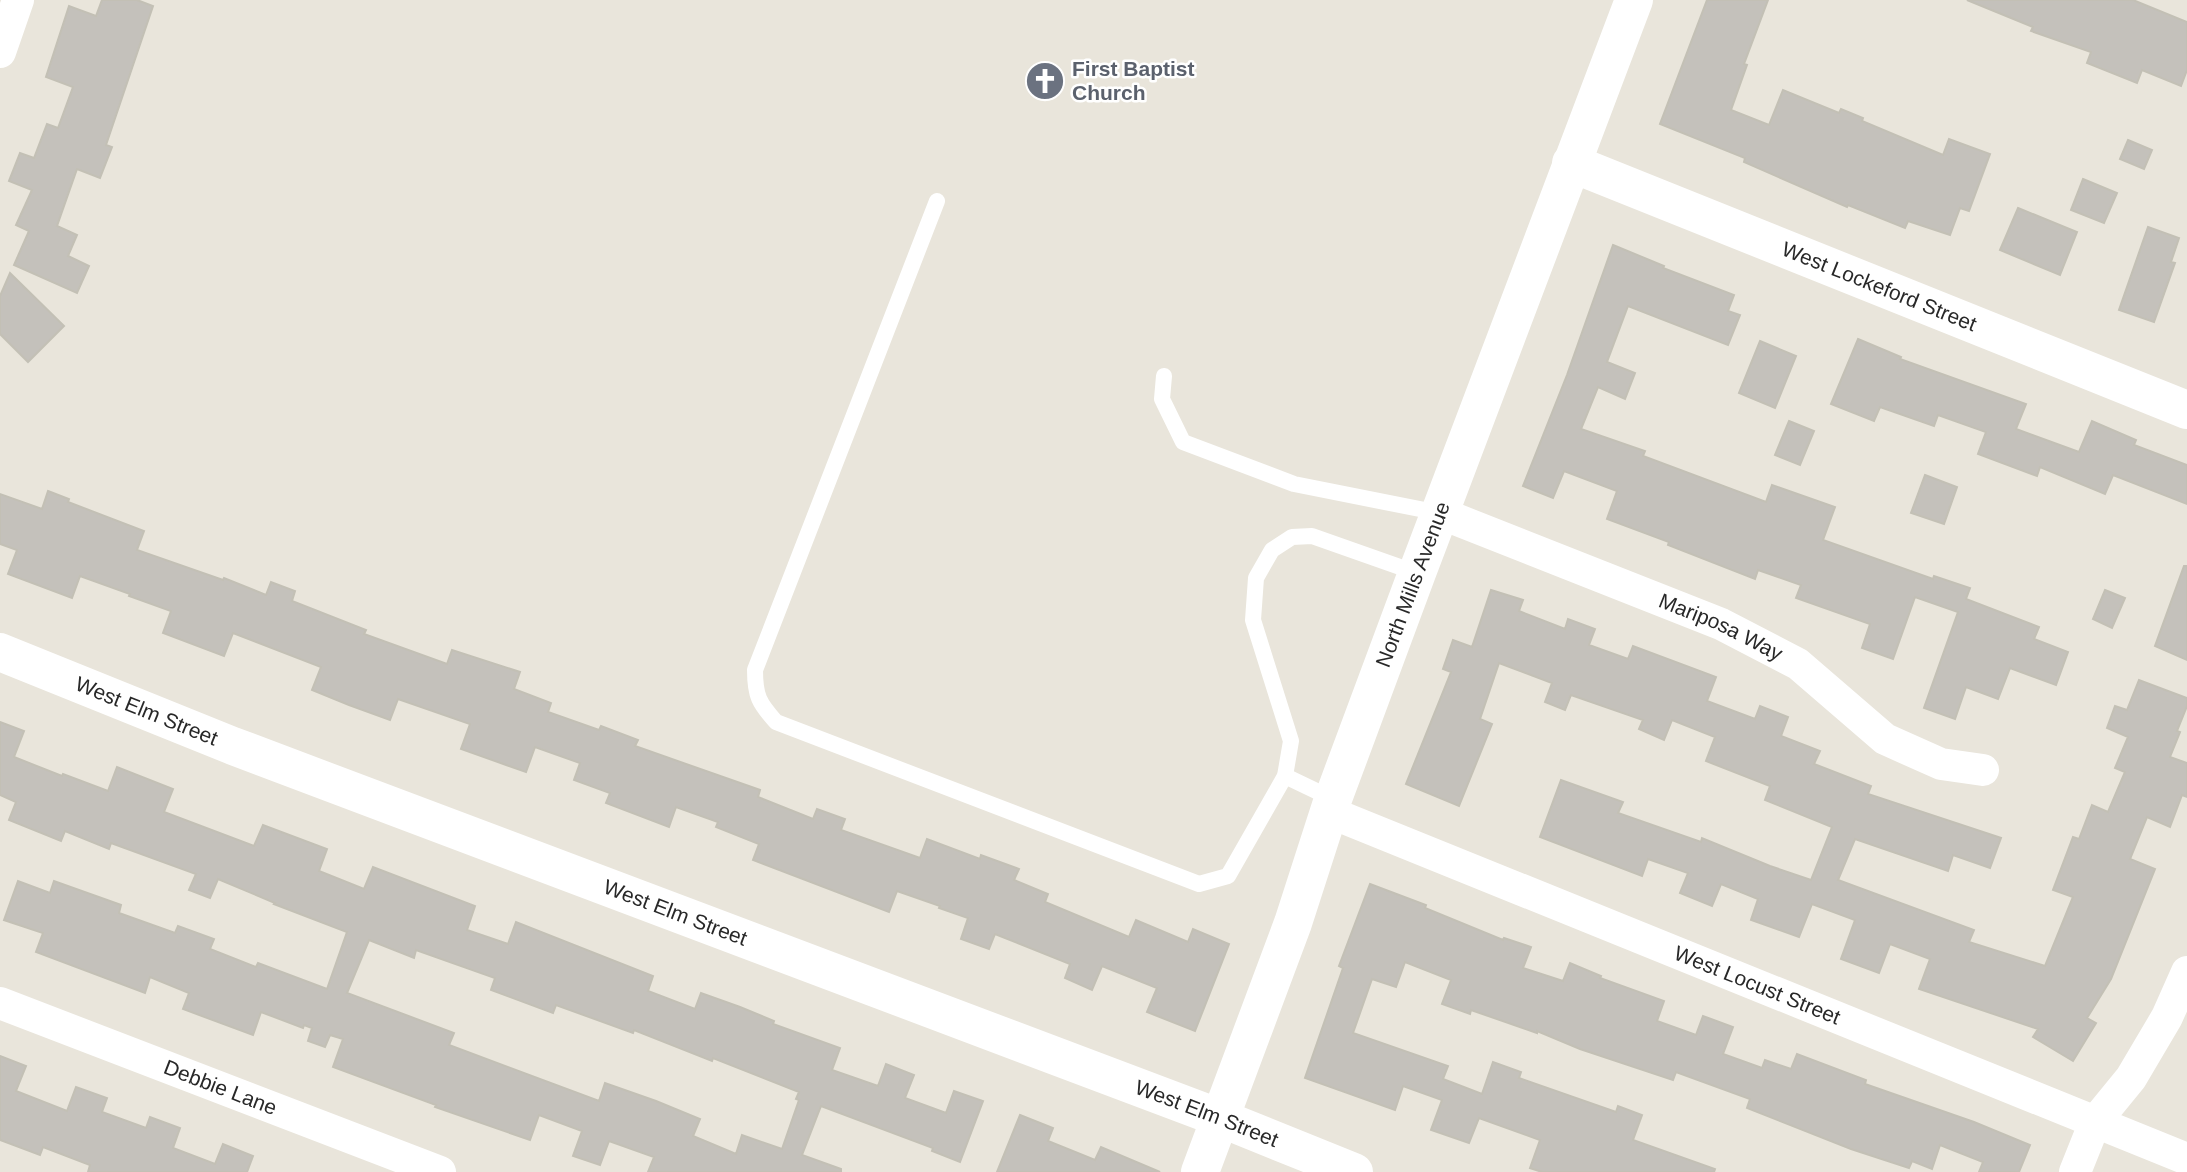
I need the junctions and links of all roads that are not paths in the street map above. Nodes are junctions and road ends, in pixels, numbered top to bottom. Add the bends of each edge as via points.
1 (18, 0) edge
2 (1634, 0) edge
3 (0, 52) edge
4 (1571, 163) junction
5 (937, 201) dead end
6 (1164, 376) dead end
7 (2187, 410) edge
8 (1440, 513) junction
9 (1417, 573) junction
10 (0, 652) edge
11 (1983, 770) dead end
12 (1285, 776) junction
13 (1331, 805) junction
14 (2187, 972) edge
15 (0, 1003) edge
16 (1220, 1118) junction
17 (2095, 1122) junction
18 (2187, 1158) edge
19 (440, 1172) edge
20 (1200, 1172) edge
21 (1354, 1172) edge
22 (2076, 1172) edge

1 - 3 street
2 - 4 street, North Mills Avenue
4 - 7 street, West Lockeford Street
4 - 8 street, North Mills Avenue
5 - 12 lane via 755,670 760,704 776,722 1199,884 1228,876
6 - 8 lane via 1162,399 1182,442 1294,484
8 - 9 street, North Mills Avenue
8 - 11 street, Mariposa Way via 1721,624 1798,664 1885,739 1941,764
9 - 12 lane via 1312,536 1292,537 1272,550 1256,578 1253,620 1291,741
9 - 13 street, North Mills Avenue
10 - 16 street, West Elm Street via 233,746
12 - 13 lane
13 - 16 street, North Mills Avenue via 1293,923
13 - 17 street, West Locust Street
14 - 17 street via 2131,1078
15 - 19 street, Debbie Lane
16 - 20 street, North Mills Avenue
16 - 21 street, West Elm Street
17 - 18 street, West Locust Street
17 - 22 street

